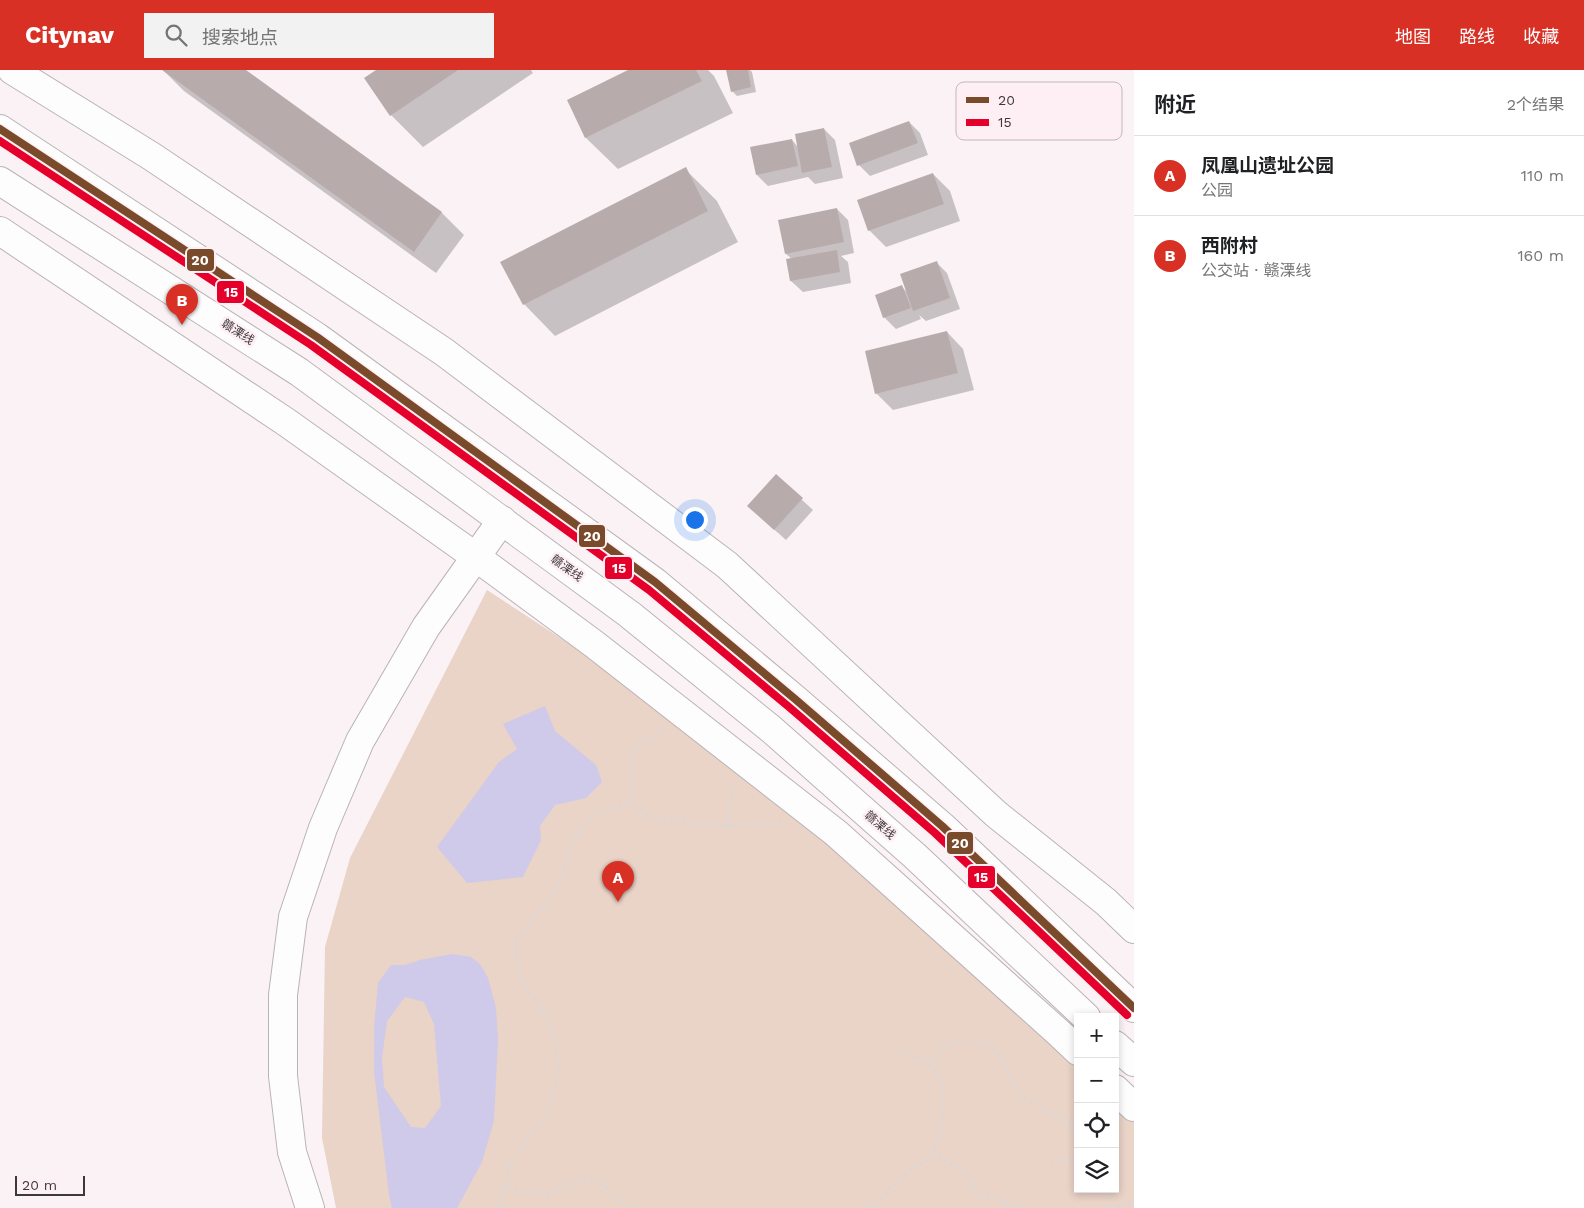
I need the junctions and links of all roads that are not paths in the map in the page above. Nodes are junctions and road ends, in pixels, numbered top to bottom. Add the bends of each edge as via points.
1 (12, 70) edge
2 (0, 129) edge
3 (0, 181) edge
4 (0, 231) edge
5 (502, 520) junction
6 (476, 557) junction
7 (1134, 929) edge
8 (1134, 1008) edge
9 (1082, 1013) edge
10 (1074, 1047) edge
11 (1119, 1049) edge
12 (1134, 1062) edge
13 (1119, 1093) edge
14 (1134, 1107) edge
15 (310, 1208) edge

1 - 7 street via 151,156 444,352 727,565 996,814 1106,902
2 - 8 street via 317,337 655,582 942,826
3 - 5 street, 赣溧线 via 299,372
4 - 6 street via 286,422
5 - 6 street
5 - 9 street, 赣溧线 via 629,614 771,729 915,856
6 - 10 street via 820,819
6 - 15 street via 426,627 360,741 323,828 293,918 283,995 283,1076 292,1152
11 - 12 street
13 - 14 street

